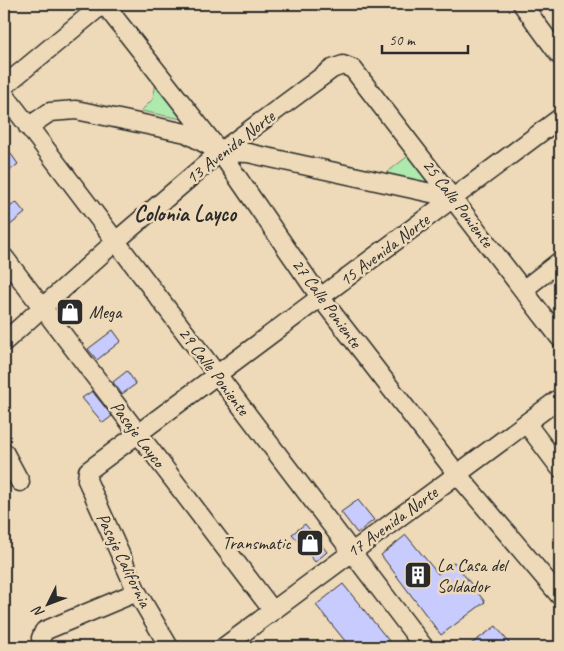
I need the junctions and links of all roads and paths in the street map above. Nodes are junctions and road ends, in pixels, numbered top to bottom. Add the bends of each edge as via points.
1 (103, 4) edge
2 (522, 4) edge
3 (560, 56) edge
4 (353, 69) joint
5 (4, 86) edge
6 (4, 94) edge
7 (560, 118) edge
8 (28, 127) junction
9 (220, 152) junction
10 (454, 198) junction
11 (116, 241) junction
12 (4, 257) edge
13 (560, 261) edge
14 (524, 290) junction
15 (320, 297) junction
16 (43, 308) junction
17 (560, 338) edge
18 (4, 342) edge
19 (216, 373) junction
20 (560, 398) edge
21 (526, 423) junction
22 (137, 433) junction
23 (4, 452) edge
24 (560, 468) edge
25 (88, 471) joint
26 (457, 474) junction
27 (20, 482) dead end
28 (351, 553) junction
29 (137, 592) junction
30 (560, 596) edge
31 (273, 611) junction
32 (41, 638) dead end
33 (169, 647) edge
34 (224, 647) edge
35 (424, 647) edge

1 - 5 street
1 - 9 street, 27 Calle Poniente
2 - 3 street
4 - 9 street, 13 Avenida Norte via 343,66 332,69
4 - 10 street, 25 Calle Poniente
6 - 8 street, 29 Calle Poniente
7 - 10 street, 15 Avenida Norte
8 - 9 street via 50,112 76,110 186,133
8 - 11 street, 29 Calle Poniente
9 - 10 street via 248,153
9 - 11 street, 13 Avenida Norte
9 - 15 street, 27 Calle Poniente
10 - 14 street, 25 Calle Poniente
10 - 15 street, 15 Avenida Norte
11 - 16 street, 13 Avenida Norte
11 - 19 street, 29 Calle Poniente
12 - 16 street, Pasaje Layco
13 - 14 street
14 - 17 street, 25 Calle Poniente
15 - 19 street, 15 Avenida Norte
15 - 26 street, 27 Calle Poniente
16 - 18 street, 13 Avenida Norte
16 - 22 street, Pasaje Layco
19 - 22 street, 15 Avenida Norte
19 - 28 street, 29 Calle Poniente
20 - 21 street, 17 Avenida Norte
21 - 24 street
21 - 26 street, 17 Avenida Norte
22 - 25 street, 15 Avenida Norte
22 - 31 street, Pasaje Layco
23 - 27 street
25 - 29 street, Pasaje California via 87,480
26 - 28 street, 17 Avenida Norte
26 - 30 street, 27 Calle Poniente
28 - 31 street, 17 Avenida Norte
28 - 35 street, 29 Calle Poniente
29 - 32 street via 44,631
29 - 33 street, Pasaje California
31 - 34 street, 17 Avenida Norte

